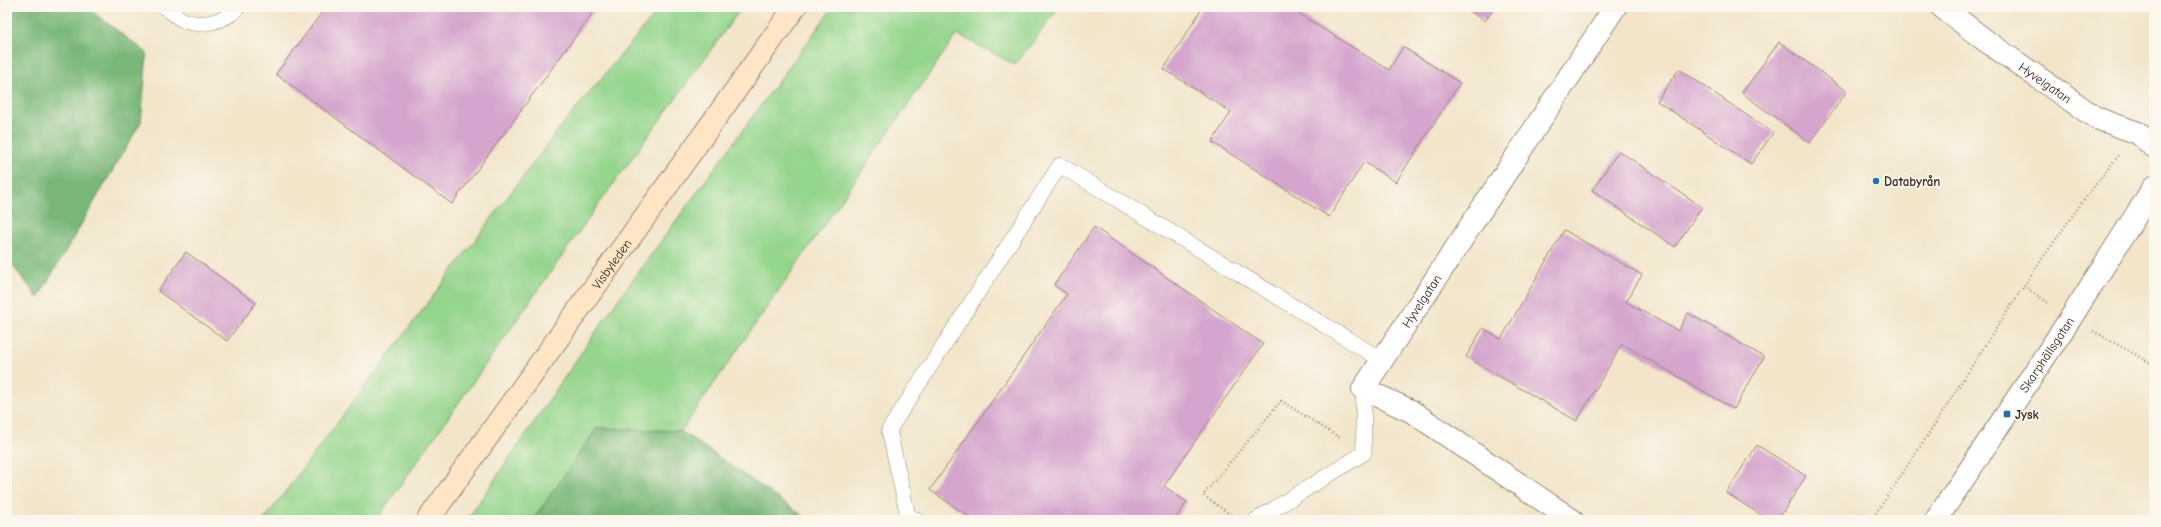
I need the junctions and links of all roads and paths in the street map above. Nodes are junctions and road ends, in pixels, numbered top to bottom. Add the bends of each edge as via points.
1 (164, 7) edge
2 (238, 7) edge
3 (795, 7) edge
4 (1615, 7) edge
5 (1942, 7) edge
6 (2138, 132) junction
7 (2154, 147) edge
8 (2154, 187) edge
9 (1382, 360) junction
10 (1363, 389) junction
11 (1364, 452) junction
12 (428, 520) edge
13 (916, 520) edge
14 (1238, 520) edge
15 (1256, 520) edge
16 (1572, 520) edge
17 (1871, 520) edge
18 (1936, 520) edge

1 - 2 lane via 184,21 211,23 234,14
3 - 12 main road, Visbyleden
4 - 9 street, Hyvelgatan
5 - 6 street, Hyvelgatan via 2096,118
6 - 7 street, Hyvelgatan
6 - 17 path via 2049,248
8 - 18 street, Skarphällsgatan via 2070,319
9 - 10 street, Hyvelgatan
9 - 13 lane via 1060,165 889,430 908,516
10 - 11 lane
10 - 16 street via 1410,411
11 - 14 path via 1281,401 1203,495
11 - 15 lane

